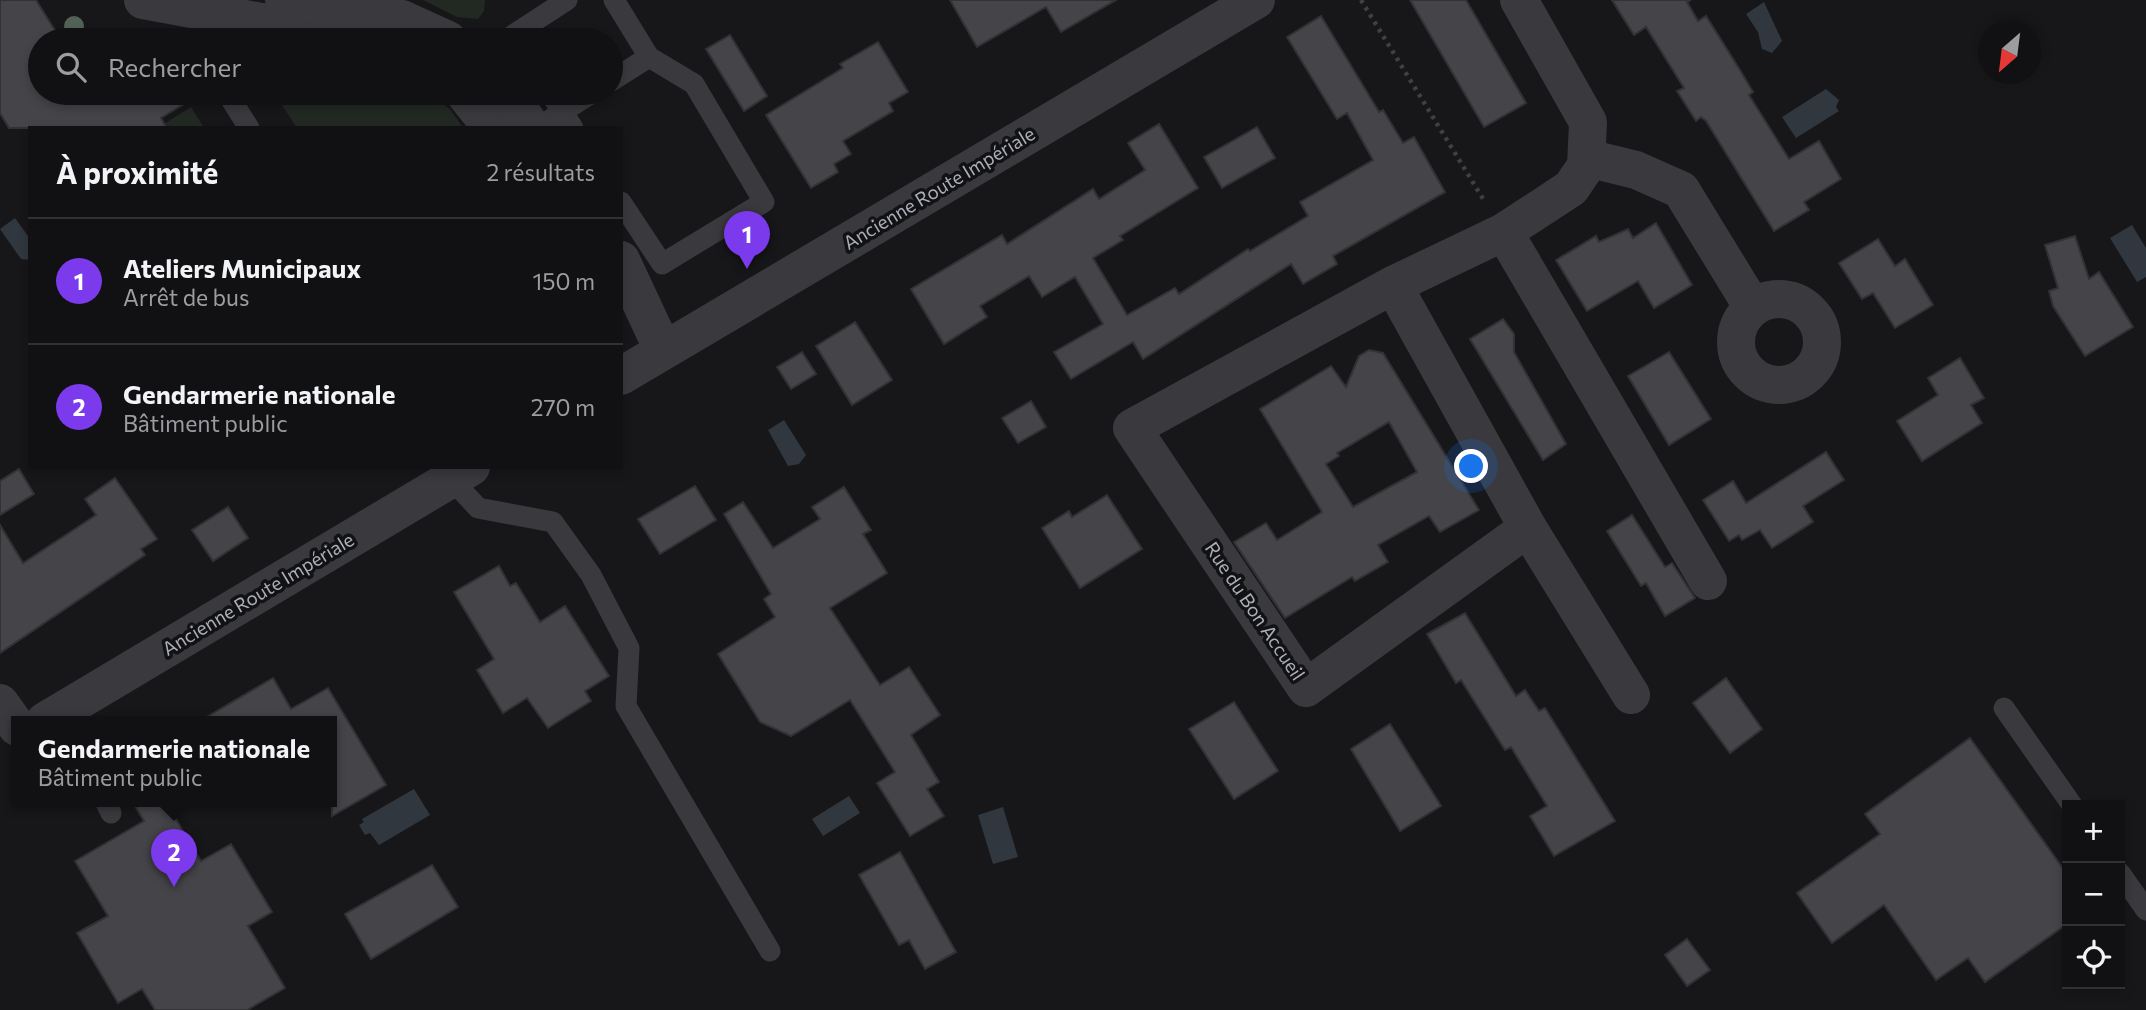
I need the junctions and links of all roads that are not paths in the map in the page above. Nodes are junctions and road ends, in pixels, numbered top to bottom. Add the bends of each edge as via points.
1 (143, 0) edge
2 (284, 0) edge
3 (567, 0) edge
4 (614, 0) edge
5 (1256, 0) edge
6 (1519, 0) edge
7 (294, 28) edge
8 (421, 28) edge
9 (524, 28) edge
10 (649, 57) junction
11 (623, 73) edge
12 (235, 105) edge
13 (474, 105) edge
14 (525, 105) edge
15 (550, 105) edge
16 (576, 105) edge
17 (551, 124) edge
18 (248, 126) edge
19 (490, 126) edge
20 (1587, 158) junction
21 (623, 205) edge
22 (1504, 232) junction
23 (623, 264) edge
24 (1393, 285) junction
25 (1752, 306) dead end
26 (623, 308) edge
27 (663, 350) junction
28 (623, 375) edge
29 (461, 473) edge
30 (1528, 528) junction
31 (1708, 581) dead end
32 (1631, 695) dead end
33 (0, 703) edge
34 (2004, 708) dead end
35 (57, 716) edge
36 (11, 720) edge
37 (2068, 800) edge
38 (2125, 880) edge
39 (2146, 910) edge
40 (770, 951) dead end

1 - 7 street
2 - 8 street via 402,19
3 - 9 lane
4 - 10 lane
5 - 27 street, Ancienne Route Impériale
6 - 20 street, Rue du Bon Accueil via 1588,122
10 - 11 lane
10 - 21 lane via 694,84 764,202 662,264
12 - 18 lane
13 - 19 street
14 - 17 street
15 - 17 lane
16 - 17 lane
20 - 22 street, Rue du Bon Accueil via 1571,188
20 - 25 street via 1636,170 1681,190
22 - 24 street, Rue du Bon Accueil
22 - 31 street
23 - 27 street
24 - 30 street
24 - 30 street, Rue du Bon Accueil via 1132,428 1306,688
26 - 27 street
27 - 28 street, Ancienne Route Impériale
29 - 35 street, Ancienne Route Impériale
29 - 40 lane via 478,508 554,522 591,575 629,648 626,706
30 - 32 street
33 - 36 street
34 - 37 lane
38 - 39 lane

